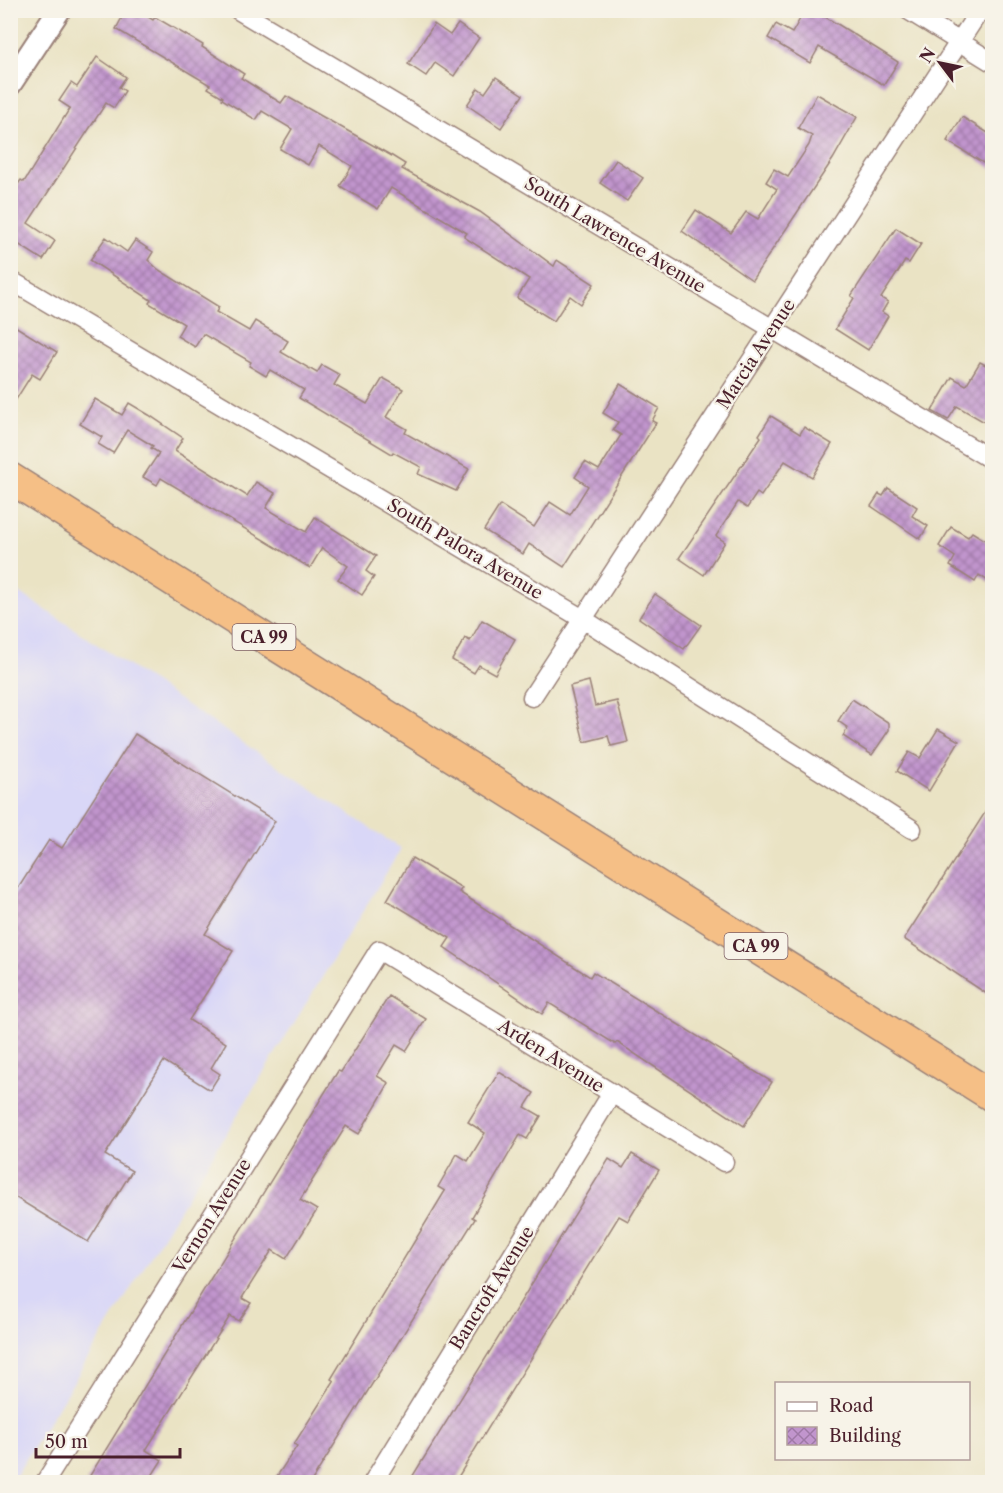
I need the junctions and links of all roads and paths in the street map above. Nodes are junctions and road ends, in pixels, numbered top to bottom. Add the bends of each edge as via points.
1 (59, 10) edge
2 (238, 10) edge
3 (908, 10) edge
4 (980, 10) edge
5 (959, 42) junction
6 (993, 62) edge
7 (10, 84) edge
8 (10, 280) edge
9 (772, 329) junction
10 (993, 460) edge
11 (10, 478) edge
12 (583, 619) junction
13 (532, 698) dead end
14 (912, 829) dead end
15 (379, 950) joint
16 (612, 1093) junction
17 (993, 1096) edge
18 (724, 1162) dead end
19 (45, 1482) edge
20 (373, 1482) edge

1 - 7 street
2 - 9 street, South Lawrence Avenue
3 - 5 street
4 - 5 street, Marcia Avenue
5 - 6 street
5 - 9 street, Marcia Avenue
8 - 12 street, South Palora Avenue
9 - 10 street, South Lawrence Avenue
9 - 12 street, Marcia Avenue
11 - 17 highway, CA 99
12 - 13 street, Marcia Avenue
12 - 14 street, South Palora Avenue
15 - 16 street, Arden Avenue
15 - 19 street, Vernon Avenue
16 - 18 street, Arden Avenue
16 - 20 street, Bancroft Avenue

